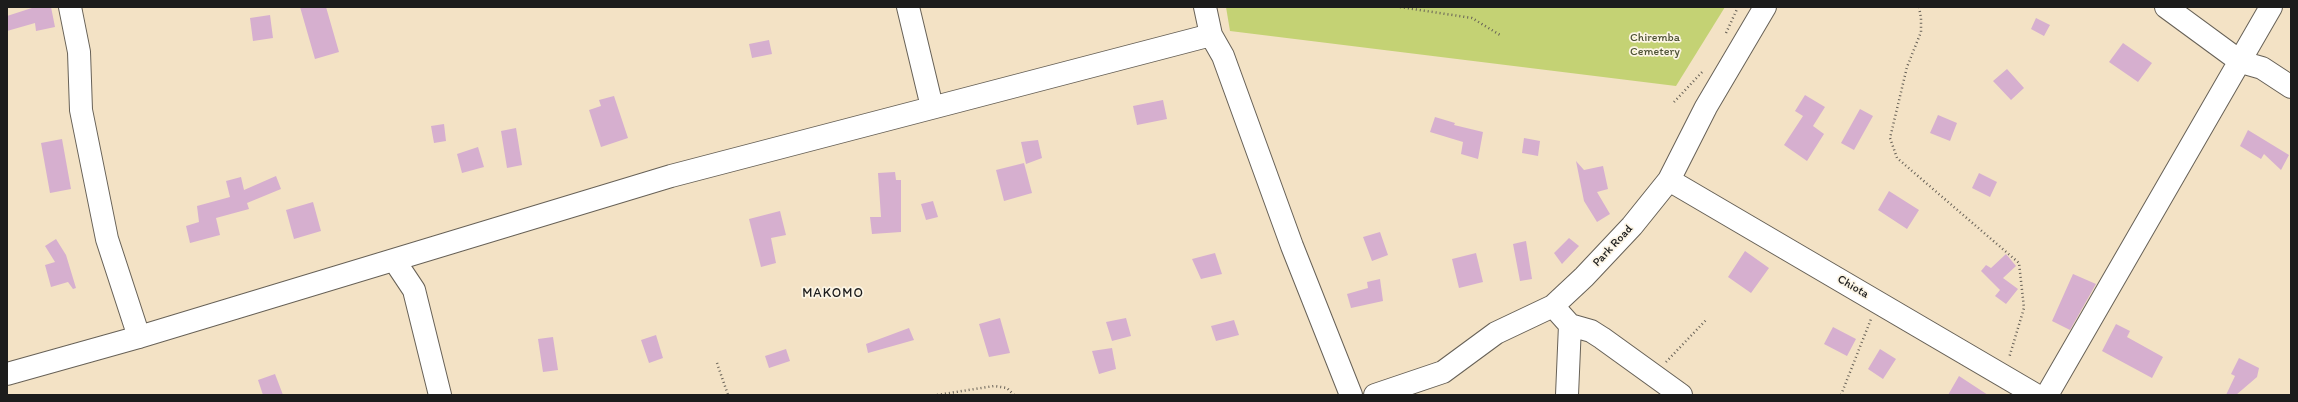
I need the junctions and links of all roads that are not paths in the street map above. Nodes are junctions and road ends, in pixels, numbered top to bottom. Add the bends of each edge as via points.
1 (70, 7) edge
2 (908, 7) edge
3 (1205, 7) edge
4 (1765, 7) edge
5 (2166, 7) edge
6 (2271, 7) edge
7 (1211, 35) junction
8 (2240, 62) junction
9 (2291, 87) edge
10 (932, 106) junction
11 (1669, 180) junction
12 (394, 260) junction
13 (1553, 306) junction
14 (1570, 325) junction
15 (139, 337) junction
16 (7, 374) edge
17 (440, 395) edge
18 (1351, 395) edge
19 (1376, 395) edge
20 (1567, 395) edge
21 (1681, 395) edge
22 (2036, 395) edge
23 (2047, 395) edge

1 - 15 street via 79,52 81,110 107,238
2 - 10 street
3 - 7 street
4 - 11 street, Park Road via 1706,107
5 - 8 street
6 - 8 street
7 - 10 street
7 - 18 street via 1223,56 1292,246
8 - 9 street via 2262,68
8 - 23 street
10 - 12 street via 671,176
11 - 13 street, Park Road via 1632,226
11 - 22 street, Chiota
12 - 15 street
12 - 17 street via 414,290
13 - 14 street
13 - 19 street, Park Road via 1496,333 1443,372
14 - 20 street
14 - 21 street via 1597,334
15 - 16 street

